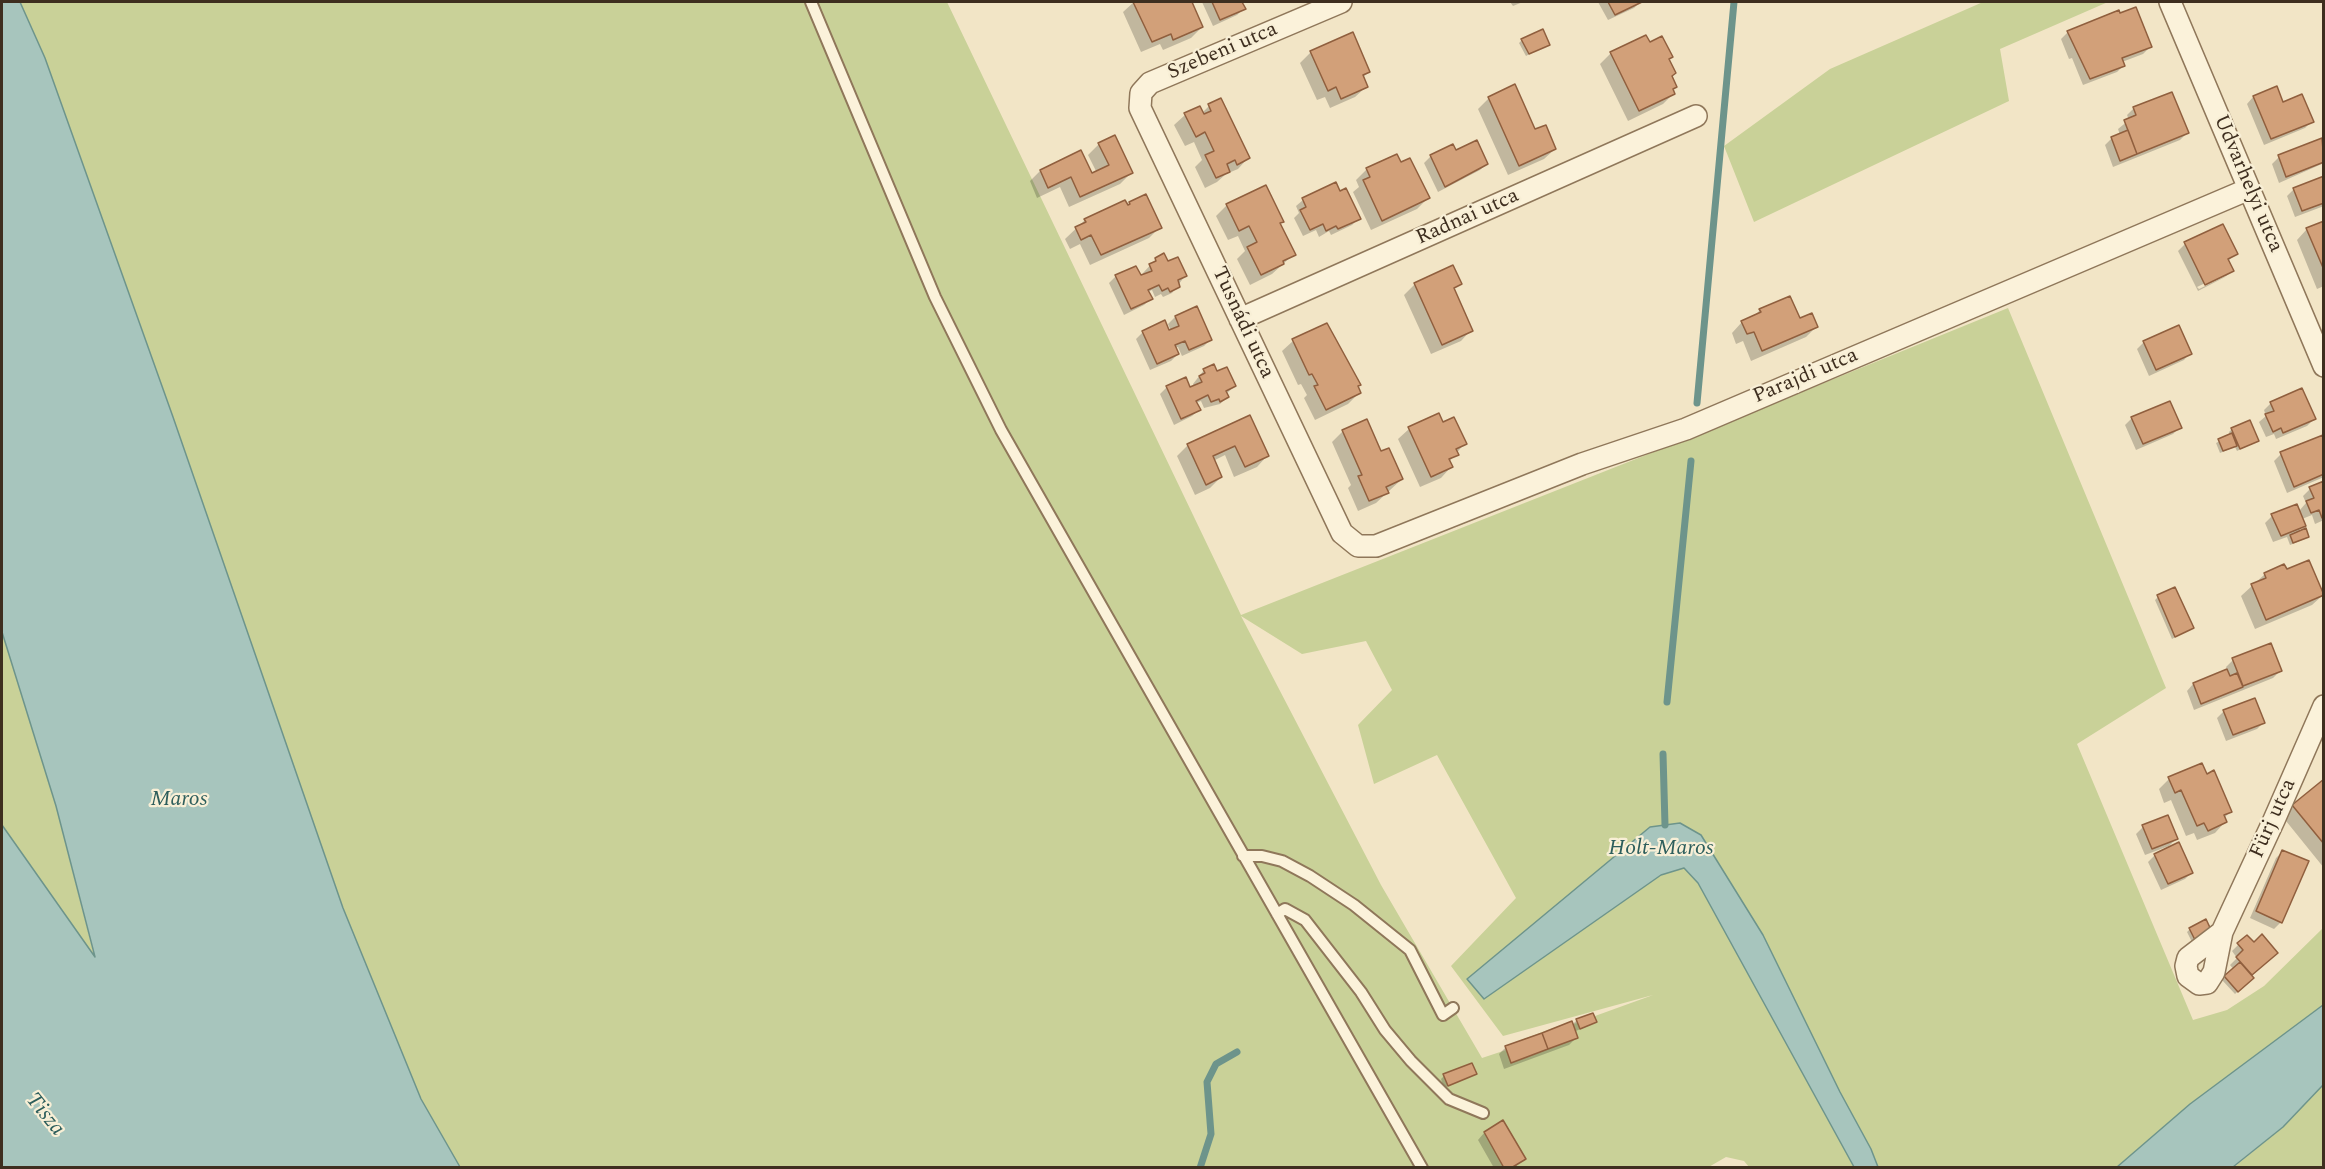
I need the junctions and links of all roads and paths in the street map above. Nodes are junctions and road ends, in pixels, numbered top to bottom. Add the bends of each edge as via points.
1 (811, 2) edge
2 (1341, 2) edge
3 (2170, 2) edge
4 (1141, 93) joint
5 (1696, 116) dead end
6 (2249, 189) junction
7 (1240, 320) junction
8 (2324, 366) edge
9 (1358, 546) joint
10 (2324, 706) edge
11 (1243, 856) junction
12 (1277, 914) junction
13 (2222, 932) dead end
14 (1454, 1008) dead end
15 (1483, 1113) dead end
16 (1422, 1167) edge

1 - 11 lane via 935,297 1001,430
2 - 4 street, Szebeni utca via 1150,83
3 - 6 street, Udvarhelyi utca
4 - 7 street, Tusnádi utca via 1140,108
5 - 7 street, Radnai utca
6 - 8 street, Udvarhelyi utca
6 - 9 street, Parajdi utca via 1686,429 1582,464 1376,546
7 - 9 street, Tusnádi utca via 1342,533
10 - 13 street, Fürj utca
11 - 12 lane
11 - 14 lane via 1282,861 1354,904 1410,950 1443,1015
12 - 15 lane via 1285,909 1305,920 1411,1061 1449,1098
12 - 16 lane

